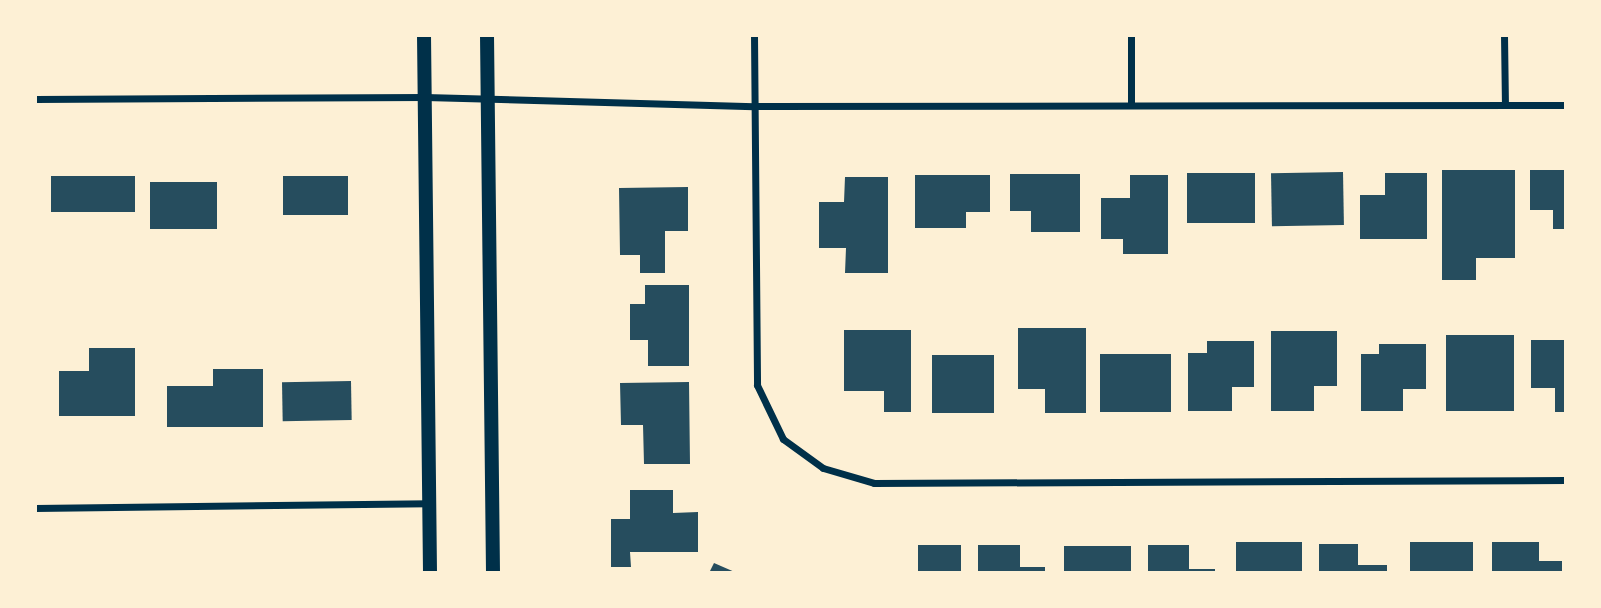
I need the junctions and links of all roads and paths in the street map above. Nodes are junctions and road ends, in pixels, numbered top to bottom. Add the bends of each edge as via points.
1 (424, 35) edge
2 (487, 35) edge
3 (754, 35) edge
4 (1131, 35) edge
5 (1504, 35) edge
6 (425, 97) junction
7 (35, 99) edge
8 (486, 102) junction
9 (1131, 104) junction
10 (1505, 105) junction
11 (1566, 105) edge
12 (754, 106) junction
13 (1566, 480) edge
14 (429, 503) junction
15 (35, 508) edge
16 (430, 573) edge
17 (493, 573) edge

1 - 6 main road
2 - 8 main road
3 - 12 street
4 - 9 street
5 - 10 street
6 - 7 street
6 - 8 street
6 - 14 main road
8 - 12 street
8 - 17 main road
9 - 10 street
9 - 12 street
10 - 11 street
12 - 13 street via 757,385 783,439 823,468 874,482
14 - 15 street
14 - 16 main road

